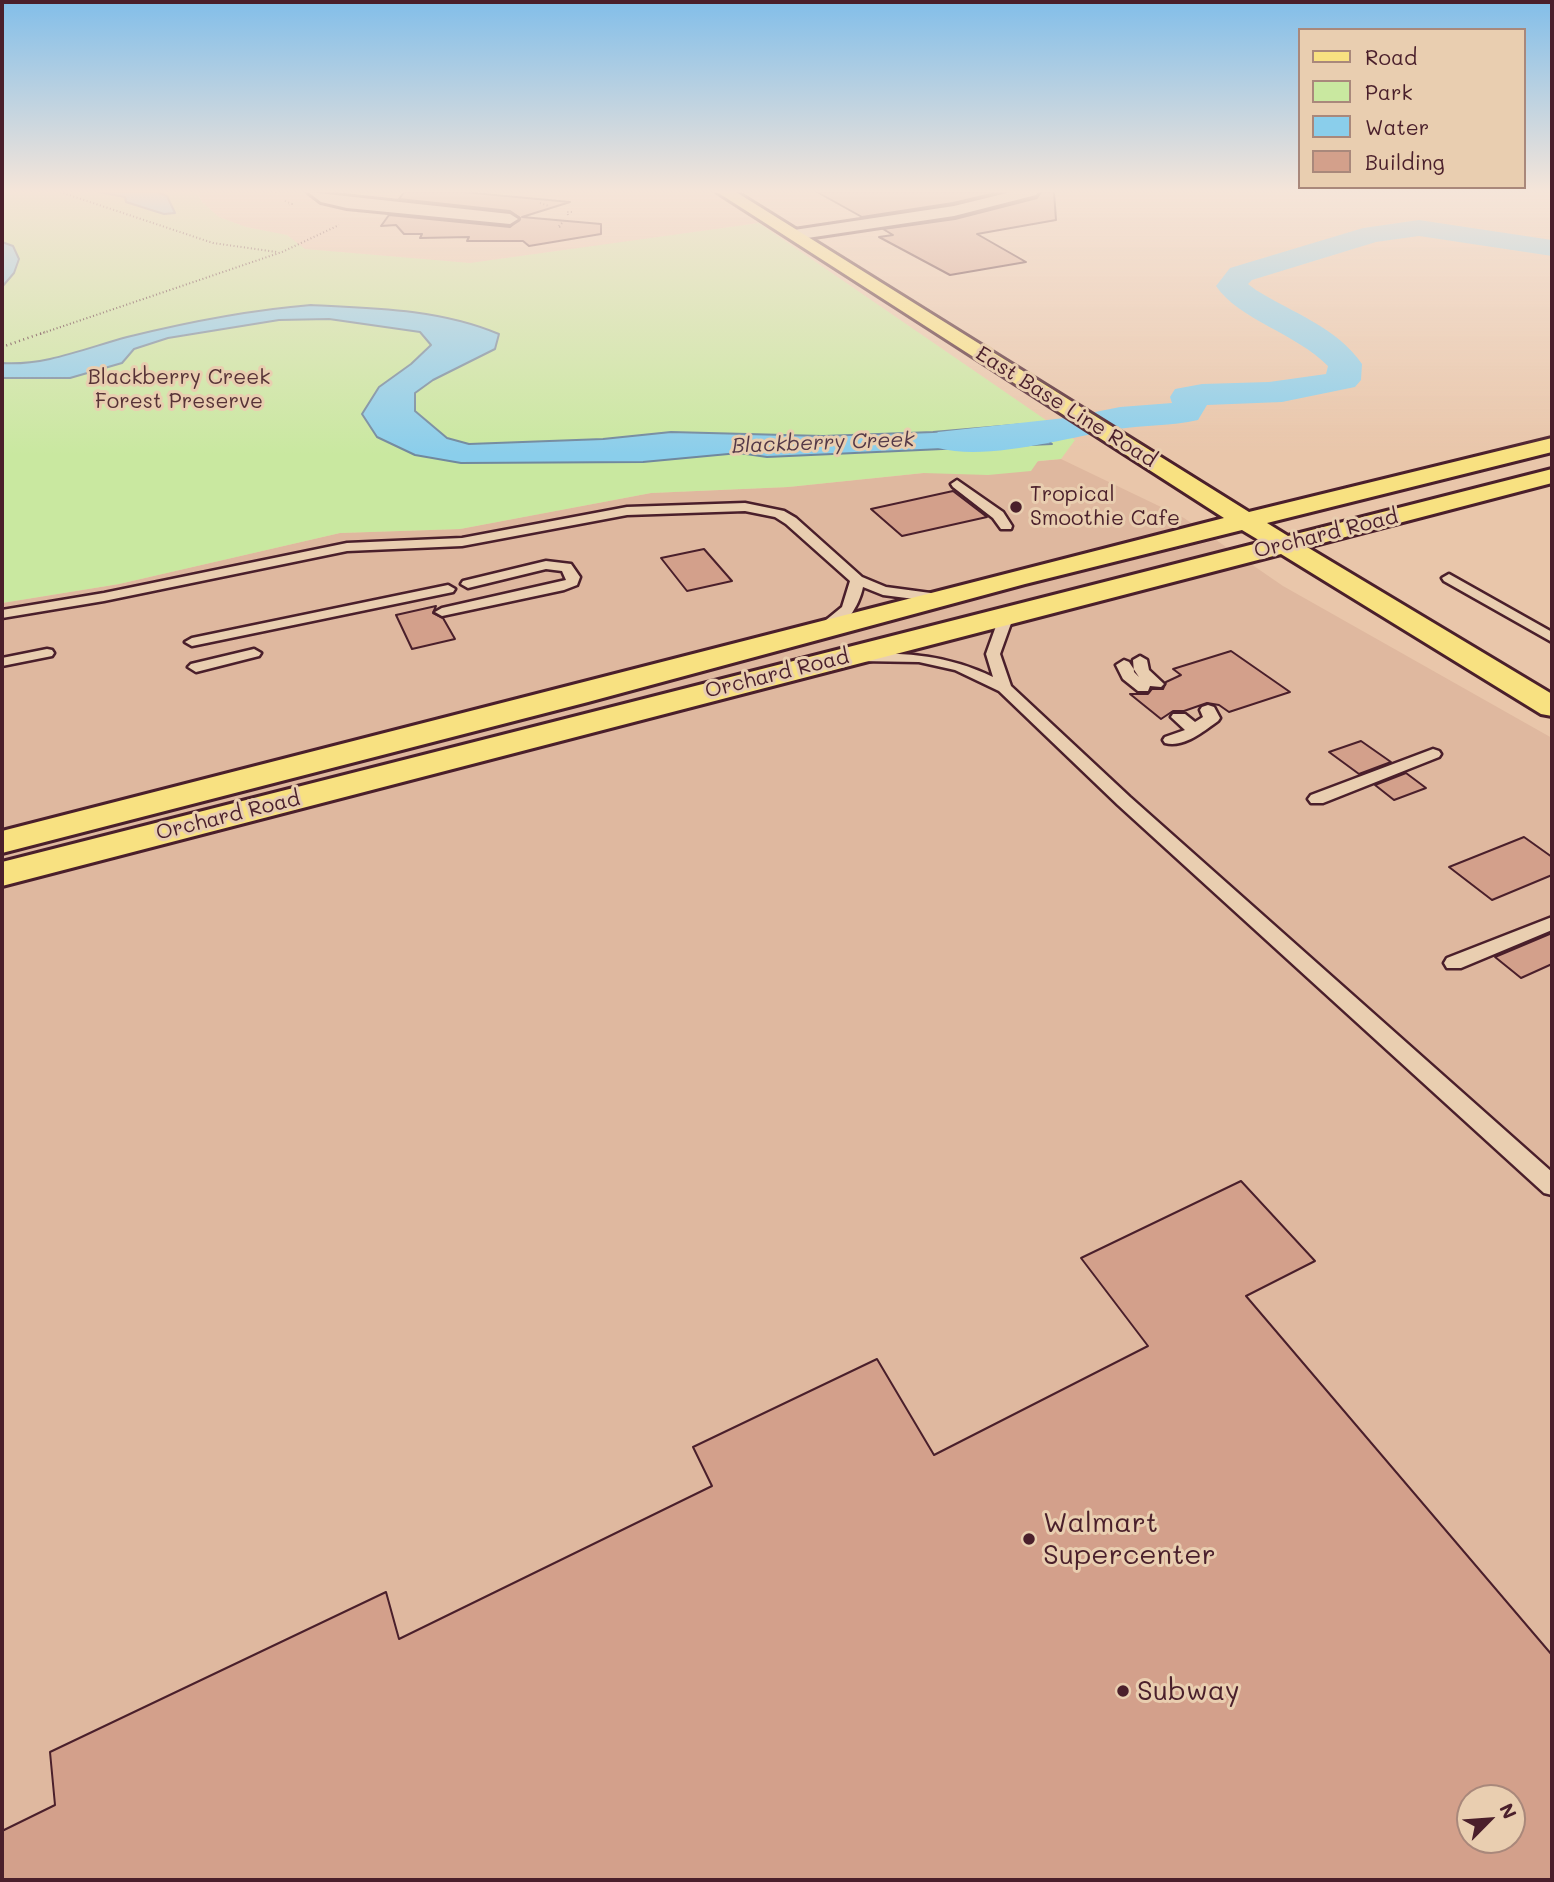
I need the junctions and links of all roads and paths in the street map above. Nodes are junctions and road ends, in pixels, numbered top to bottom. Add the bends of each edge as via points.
1 (203, 280) edge
2 (865, 280) edge
3 (2, 347) edge
4 (1552, 445) edge
5 (1552, 476) edge
6 (957, 484) dead end
7 (1244, 520) junction
8 (1006, 526) dead end
9 (1283, 545) junction
10 (1449, 578) dead end
11 (857, 580) junction
12 (468, 584) dead end
13 (448, 589) dead end
14 (938, 598) junction
15 (442, 612) dead end
16 (2, 614) edge
17 (1007, 615) junction
18 (824, 628) junction
19 (1552, 638) edge
20 (192, 642) dead end
21 (47, 653) dead end
22 (254, 653) dead end
23 (846, 657) junction
24 (1146, 658) dead end
25 (2, 662) edge
26 (1124, 665) dead end
27 (196, 667) dead end
28 (1004, 688) junction
29 (1552, 707) edge
30 (1196, 719) dead end
31 (1171, 740) dead end
32 (1433, 754) dead end
33 (1317, 799) dead end
34 (2, 842) edge
35 (2, 874) edge
36 (1552, 923) edge
37 (1454, 964) dead end
38 (1552, 1185) edge

1 - 3 path
2 - 7 main road, East Base Line Road
4 - 7 main road, Orchard Road
5 - 9 main road, Orchard Road
6 - 8 lane
7 - 9 main road, East Base Line Road
7 - 14 main road, Orchard Road
9 - 17 main road, Orchard Road
9 - 29 main road, East Base Line Road
10 - 19 lane
11 - 14 lane via 883,591
11 - 16 lane via 779,514 745,507 648,509 462,542 347,547
11 - 18 lane via 851,608
12 - 15 lane via 546,565 566,567 573,577 564,586
13 - 20 lane
14 - 18 main road, Orchard Road
17 - 23 main road, Orchard Road
17 - 28 lane via 993,654
18 - 34 main road, Orchard Road
21 - 25 lane
22 - 27 lane
23 - 28 lane via 919,658 960,667
23 - 35 main road, Orchard Road
24 - 26 lane via 1142,672 1156,684 1128,676
28 - 38 lane
30 - 31 lane
32 - 33 lane
36 - 37 lane

